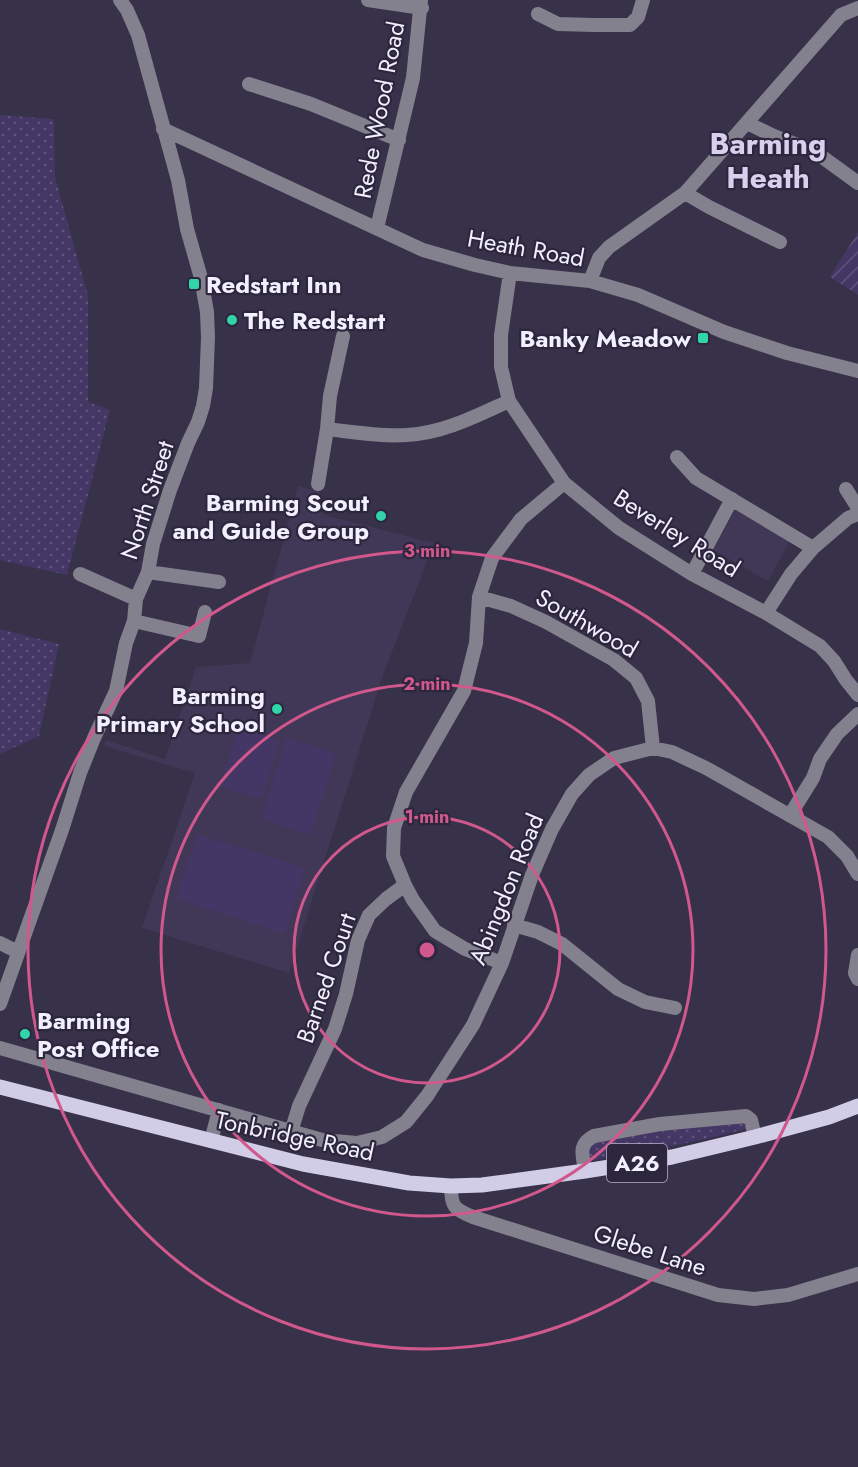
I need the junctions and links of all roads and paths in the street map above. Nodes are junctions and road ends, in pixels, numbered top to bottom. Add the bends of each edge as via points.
1 (120, 0) edge
2 (368, 0) edge
3 (643, 0) edge
4 (422, 4) edge
5 (858, 8) edge
6 (538, 14) dead end
7 (249, 84) dead end
8 (747, 123) junction
9 (163, 129) junction
10 (399, 140) junction
11 (858, 183) edge
12 (685, 193) junction
13 (377, 228) junction
14 (780, 242) dead end
15 (510, 273) junction
16 (590, 281) junction
17 (343, 336) dead end
18 (858, 371) edge
19 (509, 401) junction
20 (327, 429) junction
21 (677, 457) dead end
22 (564, 483) junction
23 (318, 488) dead end
24 (846, 489) dead end
25 (732, 499) junction
26 (858, 508) edge
27 (858, 514) edge
28 (813, 548) junction
29 (148, 572) junction
30 (80, 574) dead end
31 (692, 574) junction
32 (219, 582) dead end
33 (479, 597) junction
34 (136, 599) junction
35 (205, 612) dead end
36 (766, 613) junction
37 (134, 621) junction
38 (858, 695) edge
39 (858, 714) edge
40 (653, 748) junction
41 (790, 815) junction
42 (858, 874) edge
43 (405, 885) junction
44 (514, 925) junction
45 (0, 943) edge
46 (18, 952) junction
47 (858, 955) edge
48 (502, 963) junction
49 (858, 979) edge
50 (0, 1004) edge
51 (675, 1008) dead end
52 (0, 1048) edge
53 (0, 1084) edge
54 (858, 1106) edge
55 (219, 1110) junction
56 (291, 1132) junction
57 (755, 1137) junction
58 (211, 1141) junction
59 (585, 1171) junction
60 (451, 1186) junction
61 (858, 1274) edge

1 - 9 street, North Street via 138,35
2 - 4 street
3 - 6 street via 638,17 630,25 558,24
4 - 10 street, Rede Wood Road via 413,78
5 - 8 street via 841,15
7 - 10 street
8 - 11 street via 814,151
8 - 12 street
9 - 13 street, Heath Road
9 - 29 street, North Street via 201,278 207,312 208,367 203,406 161,518
10 - 13 street, Rede Wood Road
12 - 14 street
12 - 16 street via 609,247 599,258
13 - 15 street, Heath Road via 423,249
15 - 16 street, Heath Road
15 - 19 street, Beverley Road via 501,335 501,367
16 - 18 street, Heath Road via 638,295 724,332
17 - 20 street
19 - 20 street via 460,423 416,434
19 - 22 street, Beverley Road
20 - 23 street
21 - 25 street via 696,478
22 - 31 street, Beverley Road via 619,528
22 - 33 street via 521,519 492,558
24 - 26 street
25 - 28 street
25 - 31 street
27 - 28 street
28 - 36 street
29 - 32 street
29 - 34 street, North Street
30 - 34 street
31 - 36 street, Beverley Road
33 - 40 street, Southwood via 546,622 614,660 636,678 648,701
33 - 43 street via 476,643 464,691 406,792 394,828 393,855
34 - 37 street, North Street
35 - 37 street via 199,636
36 - 38 street, Beverley Road via 820,646
37 - 46 street, North Street via 116,691 80,773
39 - 41 street via 837,734 820,759
40 - 41 street via 672,752
40 - 44 street, Abingdon Road via 614,758 589,774 572,794 552,829
41 - 42 street via 828,837
43 - 48 street via 435,931 465,949
43 - 56 street, Barned Court via 369,915 358,940 335,1029
44 - 48 street, Abingdon Road
44 - 51 street via 562,945 618,989 645,1002
45 - 46 street
46 - 50 street, North Street
47 - 49 street
48 - 56 street, Abingdon Road via 464,1041 406,1122 382,1137 357,1143
52 - 55 street, Abingdon Road
53 - 58 main road, Tonbridge Road / A26
54 - 57 main road, Tonbridge Road / A26
55 - 56 street, Abingdon Road
55 - 58 street
57 - 59 main road, Tonbridge Road / A26 via 672,1157
57 - 59 street via 746,1116 660,1124 594,1136 583,1145
58 - 60 main road, Tonbridge Road / A26 via 334,1170
59 - 60 main road, Tonbridge Road / A26
60 - 61 street, Glebe Lane via 453,1206 473,1217 718,1295 754,1299 788,1295

